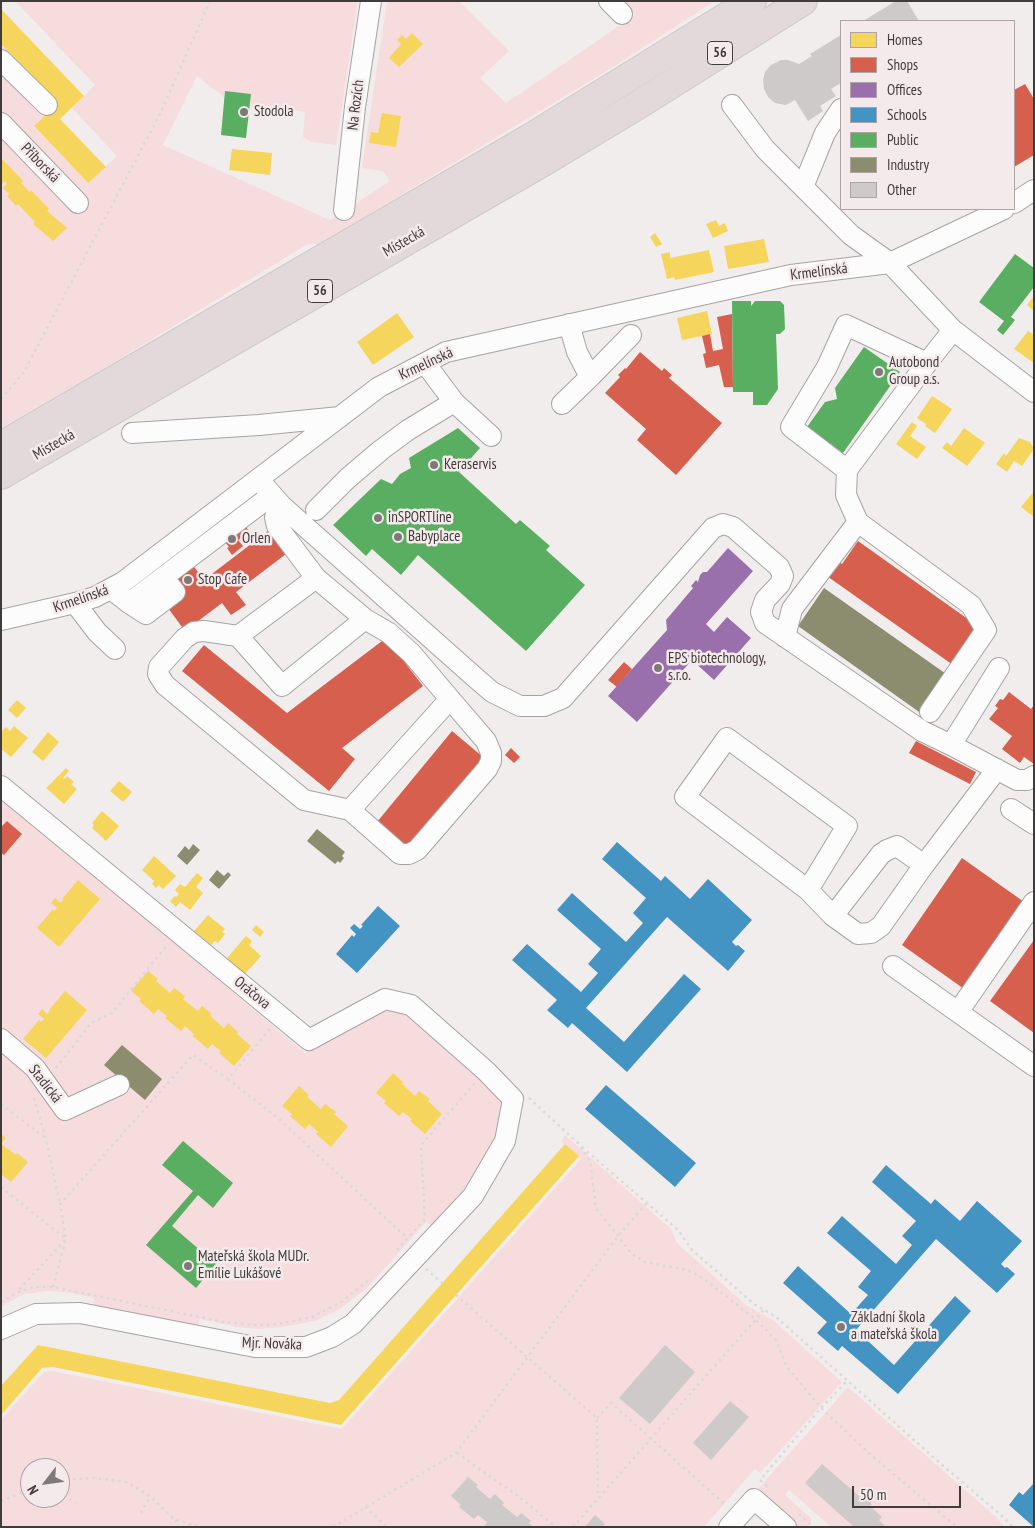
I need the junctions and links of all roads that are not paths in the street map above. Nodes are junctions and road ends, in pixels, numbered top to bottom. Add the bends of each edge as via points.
1 (371, 1) edge
2 (752, 1) edge
3 (803, 1) edge
4 (2, 62) edge
5 (46, 105) dead end
6 (732, 105) dead end
7 (840, 110) edge
8 (1, 123) edge
9 (803, 186) junction
10 (1034, 190) edge
11 (1015, 202) edge
12 (78, 203) dead end
13 (344, 210) dead end
14 (1002, 210) edge
15 (890, 264) junction
16 (570, 324) junction
17 (953, 330) junction
18 (631, 335) dead end
19 (425, 363) junction
20 (927, 363) junction
21 (590, 377) junction
22 (1034, 392) edge
23 (454, 402) junction
24 (562, 404) dead end
25 (340, 417) junction
26 (132, 433) dead end
27 (491, 436) dead end
28 (1, 446) edge
29 (847, 470) junction
30 (1, 475) edge
31 (258, 480) junction
32 (277, 500) junction
33 (255, 508) junction
34 (316, 510) dead end
35 (858, 522) junction
36 (245, 526) dead end
37 (316, 578) junction
38 (111, 589) junction
39 (75, 603) junction
40 (364, 619) junction
41 (1, 620) edge
42 (238, 636) junction
43 (785, 637) junction
44 (115, 649) dead end
45 (1000, 668) dead end
46 (450, 699) junction
47 (930, 712) dead end
48 (951, 745) junction
49 (997, 770) junction
50 (1034, 776) edge
51 (1, 786) edge
52 (1012, 808) dead end
53 (350, 810) junction
54 (1034, 824) edge
55 (924, 865) junction
56 (808, 890) junction
57 (1034, 902) edge
58 (833, 916) junction
59 (893, 966) dead end
60 (958, 1012) junction
61 (1, 1039) edge
62 (1034, 1066) edge
63 (119, 1085) dead end
64 (513, 1099) joint
65 (1, 1329) edge
66 (791, 1519) edge
67 (734, 1522) edge

1 - 13 street, Na Rozích
2 - 28 highway, Místecká / 56 via 530,138
3 - 30 highway, Místecká / 56 via 543,162
4 - 5 street
6 - 9 street via 765,149
7 - 9 street via 825,133
8 - 12 street, Příborská
9 - 15 street via 851,234
10 - 11 street
14 - 15 street, Krmelínská
15 - 16 street, Krmelínská via 791,275
15 - 17 street
16 - 19 street, Krmelínská via 446,352
16 - 21 street via 577,352
17 - 20 street
17 - 22 street
18 - 21 street
19 - 23 street
19 - 25 street, Krmelínská via 379,387
20 - 29 street
20 - 29 street via 846,325 827,367 791,426
21 - 24 street
23 - 27 street
23 - 34 street via 381,450
25 - 26 street via 259,426
25 - 31 street, Krmelínská
29 - 35 street via 846,495
31 - 32 street
31 - 38 street, Krmelínská
32 - 33 street
32 - 37 street via 276,526
32 - 43 street via 492,692 520,706 544,706 563,698 713,528 723,524 733,527 778,567 783,576 760,612 765,624
33 - 36 street via 258,516
33 - 38 street via 219,541 129,603
35 - 43 street via 792,609
35 - 47 street via 971,605 986,630
37 - 40 street
37 - 42 street
38 - 39 street, Krmelínská
39 - 41 street, Krmelínská
39 - 44 street
40 - 42 street via 282,686
40 - 46 street via 389,633 412,654
42 - 53 street via 194,632 159,667 158,674 164,685 304,800
43 - 48 street via 922,731
45 - 48 street
46 - 53 street
46 - 53 street via 486,741 492,754 491,761 417,850 400,854
48 - 49 street
49 - 50 street via 1017,780
49 - 55 street
51 - 64 street, Oráčova via 309,1040 386,999 411,1005
52 - 54 street
55 - 58 street via 897,846 887,850 880,854
55 - 58 street via 881,926 871,933 858,934
56 - 56 street via 685,797 727,738 847,826
56 - 58 street
57 - 60 street
59 - 60 street
60 - 62 street
61 - 63 street, Stadická via 35,1068 65,1110
64 - 65 street, Mjr. Nováka via 505,1141 473,1196 353,1324 332,1337 306,1347 255,1347 80,1313 36,1314
66 - 67 street via 761,1493

